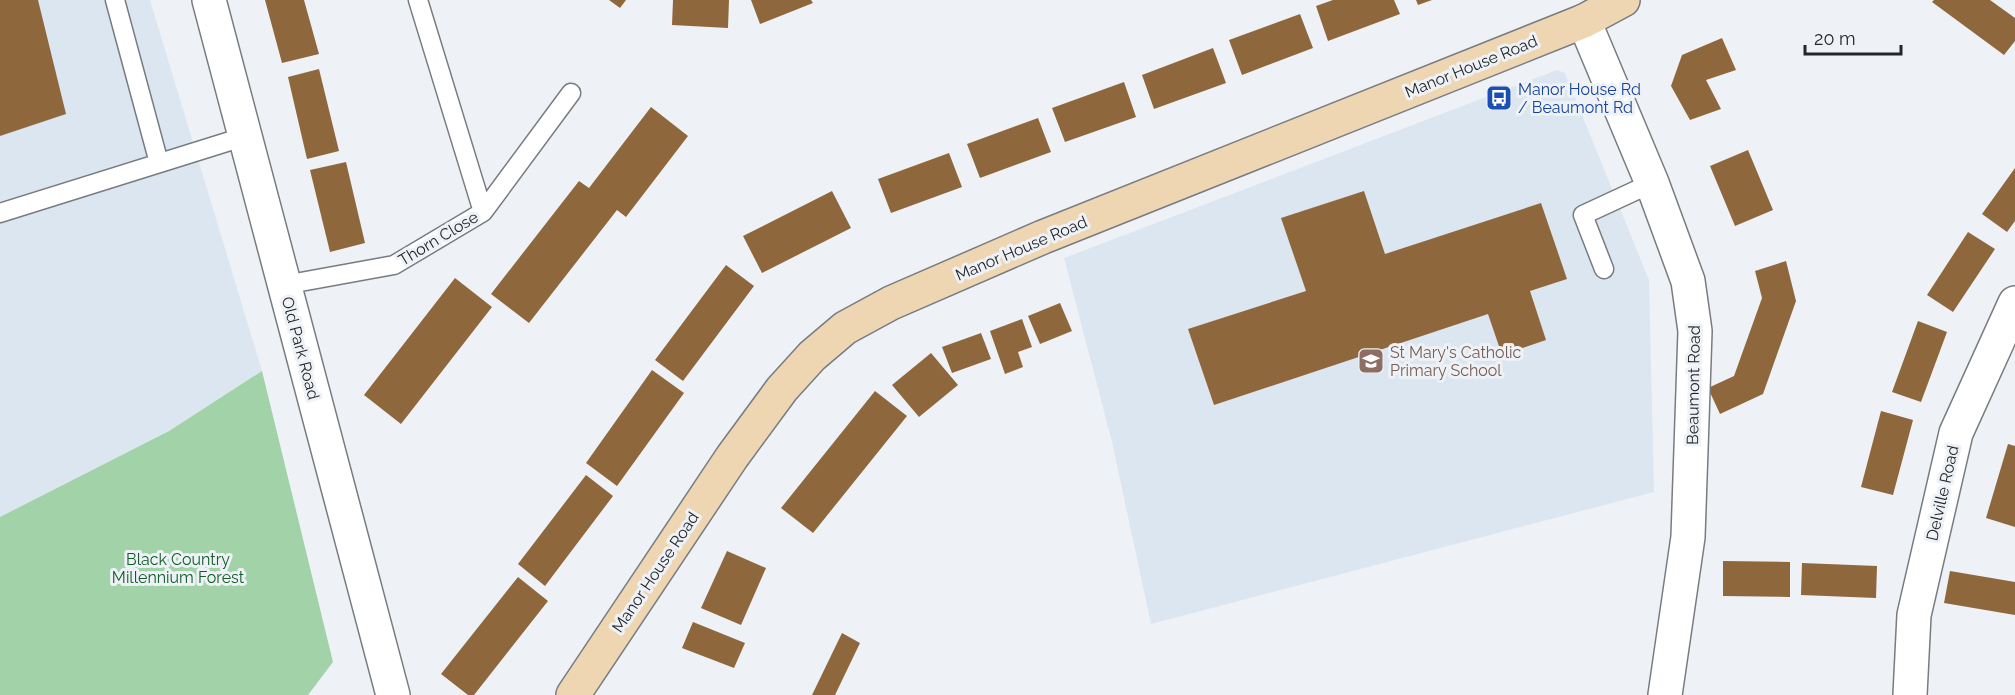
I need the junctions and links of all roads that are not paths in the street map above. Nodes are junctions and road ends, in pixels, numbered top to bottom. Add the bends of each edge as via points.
1 (115, 0) edge
2 (209, 0) edge
3 (418, 0) edge
4 (1623, 0) edge
5 (1584, 21) junction
6 (571, 93) dead end
7 (243, 137) junction
8 (159, 163) junction
9 (1652, 183) junction
10 (483, 212) junction
11 (0, 213) edge
12 (1604, 269) dead end
13 (284, 285) junction
14 (2015, 303) edge
15 (393, 695) edge
16 (573, 695) edge
17 (1665, 695) edge
18 (1910, 695) edge

1 - 8 lane
2 - 7 street, Old Park Road
3 - 10 lane
4 - 5 main road, Manor House Road
5 - 9 street, Beaumont Road
5 - 16 main road, Manor House Road via 1043,237 891,303 845,328 782,389
6 - 10 lane, Thorn Close
7 - 8 lane
7 - 13 street, Old Park Road
8 - 11 lane
9 - 12 lane via 1583,215
9 - 17 street, Beaumont Road via 1688,281 1695,331 1688,537
10 - 13 lane, Thorn Close via 394,265
13 - 15 street, Old Park Road
14 - 18 street, Delville Road via 1956,433 1914,615

